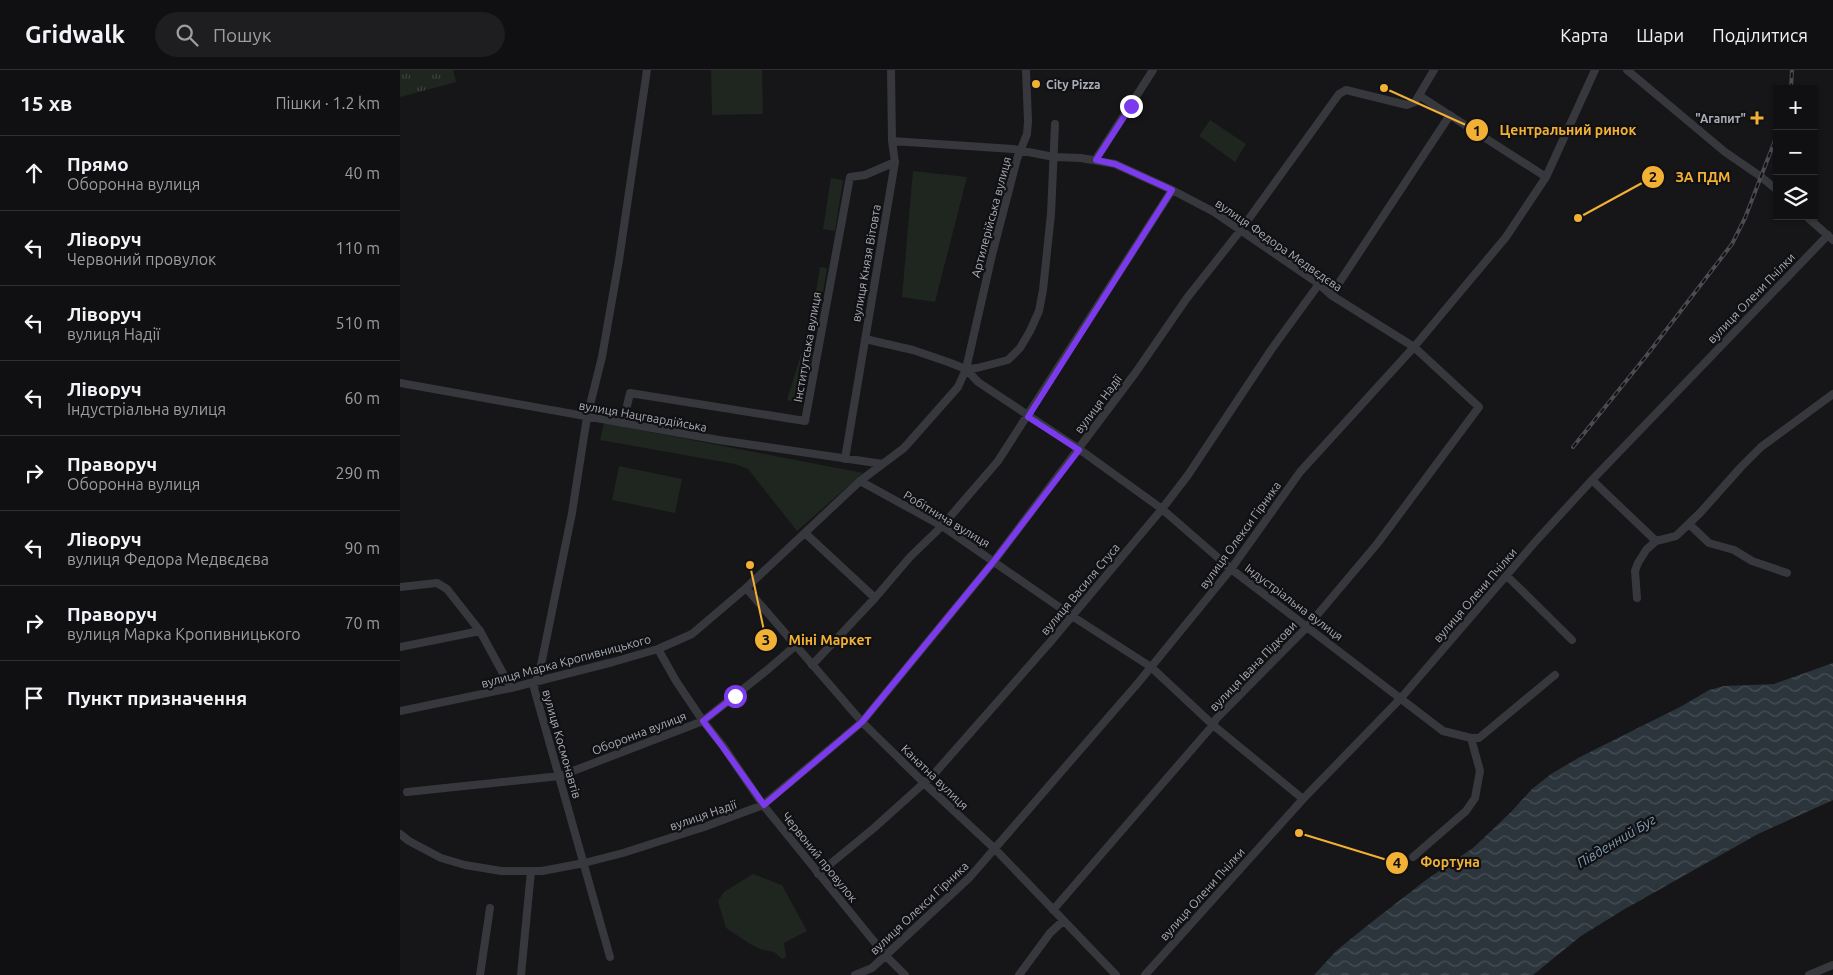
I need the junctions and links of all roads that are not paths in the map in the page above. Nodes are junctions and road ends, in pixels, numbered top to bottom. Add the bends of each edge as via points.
1 (647, 70) edge
2 (891, 70) edge
3 (1026, 70) edge
4 (1153, 70) edge
5 (1434, 70) edge
6 (1595, 70) edge
7 (1627, 70) edge
8 (1420, 96) junction
9 (1450, 115) junction
10 (1055, 124) dead end
11 (892, 141) junction
12 (1020, 150) junction
13 (1054, 157) junction
14 (1096, 160) junction
15 (895, 162) junction
16 (1546, 177) junction
17 (1773, 187) edge
18 (1172, 190) junction
19 (1810, 220) edge
20 (1240, 231) junction
21 (1830, 238) edge
22 (1319, 284) junction
23 (1331, 295) junction
24 (865, 339) junction
25 (1414, 347) junction
26 (966, 369) junction
27 (400, 383) edge
28 (1833, 394) edge
29 (1479, 407) joint
30 (587, 417) junction
31 (1028, 417) junction
32 (623, 423) junction
33 (1079, 450) junction
34 (845, 459) junction
35 (883, 464) junction
36 (1592, 480) junction
37 (860, 481) junction
38 (1162, 509) junction
39 (1689, 524) junction
40 (942, 526) junction
41 (805, 533) junction
42 (1656, 541) junction
43 (994, 561) junction
44 (1231, 569) junction
45 (1787, 573) dead end
46 (1507, 576) junction
47 (400, 587) edge
48 (746, 588) junction
49 (875, 598) junction
50 (1637, 598) dead end
51 (1072, 616) junction
52 (1307, 627) junction
53 (480, 631) junction
54 (1572, 640) dead end
55 (795, 646) junction
56 (400, 647) edge
57 (658, 649) junction
58 (812, 665) junction
59 (1151, 667) junction
60 (1555, 675) dead end
61 (536, 682) junction
62 (511, 688) junction
63 (1401, 698) junction
64 (400, 711) edge
65 (703, 721) junction
66 (862, 722) junction
67 (1214, 725) junction
68 (1471, 738) junction
69 (560, 776) junction
70 (924, 783) junction
71 (407, 792) dead end
72 (1304, 799) junction
73 (764, 805) junction
74 (400, 834) edge
75 (994, 849) junction
76 (1412, 857) dead end
77 (584, 863) junction
78 (531, 871) junction
79 (818, 874) junction
80 (490, 908) dead end
81 (1053, 910) junction
82 (1063, 921) junction
83 (885, 956) junction
84 (610, 957) dead end
85 (1833, 965) edge
86 (871, 972) edge
87 (480, 975) edge
88 (521, 975) edge
89 (854, 975) edge
90 (904, 975) edge
91 (1019, 975) edge
92 (1116, 975) edge
93 (1145, 975) edge
94 (1809, 975) edge

1 - 30 street, вулиця Космонавтів via 619,260 602,357
2 - 11 street, вулиця Князя Вітовта
3 - 12 street, Артилерійська вулиця via 1028,121
4 - 14 street
5 - 8 street
6 - 16 street, вулиця Олекси Гірника
7 - 17 street via 1725,152
8 - 9 street
8 - 20 street, вулиця Надії via 1407,106 1346,90 1339,94
9 - 16 street
9 - 23 street
10 - 13 street
11 - 12 street, вулиця Федора Медвєдєва
11 - 15 street, вулиця Князя Вітовта
12 - 13 street, вулиця Федора Медвєдєва
12 - 26 street, Артилерійська вулиця
13 - 14 street, вулиця Федора Медвєдєва
13 - 26 street via 1039,310 1025,340 1008,360
14 - 18 street, вулиця Федора Медвєдєва via 1115,164
15 - 24 street, вулиця Князя Вітовта
15 - 32 street, Інститутська вулиця via 864,175 850,177 805,421 630,392
16 - 25 street, вулиця Олекси Гірника via 1506,237
18 - 20 street, вулиця Федора Медвєдєва via 1214,212
18 - 31 street
19 - 21 street
20 - 22 street, вулиця Федора Медвєдєва
20 - 33 street, вулиця Надії
21 - 36 street, вулиця Олени Пчілки
22 - 23 street, вулиця Федора Медвєдєва
22 - 38 street, вулиця Василя Стуса
23 - 25 street, вулиця Федора Медвєдєва
24 - 26 street via 913,350
24 - 34 street, вулиця Князя Вітовта
25 - 29 street, вулиця Федора Медвєдєва
25 - 44 street, вулиця Олекси Гірника via 1300,472
26 - 31 street, Індустріальна вулиця via 978,382
26 - 35 street, вулиця Марка Кропивницького via 958,387 940,408 904,448
27 - 30 street, вулиця Нацгвардійська
28 - 39 street via 1762,446
29 - 52 street, вулиця Івана Підкови via 1377,544
30 - 32 street, вулиця Нацгвардійська
30 - 61 street, вулиця Космонавтів via 572,512
31 - 33 street, Індустріальна вулиця
31 - 40 street via 998,461
32 - 34 street, вулиця Нацгвардійська
33 - 38 street, Індустріальна вулиця
33 - 43 street, вулиця Надії
34 - 35 street, вулиця Нацгвардійська
35 - 37 street, вулиця Марка Кропивницького
36 - 42 street
36 - 46 street, вулиця Олени Пчілки
37 - 40 street, Робітнича вулиця
37 - 41 street, вулиця Марка Кропивницького
38 - 44 street, Індустріальна вулиця
38 - 51 street, вулиця Василя Стуса
39 - 42 street via 1676,536
39 - 45 street via 1709,543
40 - 43 street, Робітнича вулиця
40 - 49 street
41 - 48 street, вулиця Марка Кропивницького
41 - 49 street
42 - 50 street via 1636,567
43 - 51 street, Робітнича вулиця
43 - 66 street, вулиця Надії
44 - 52 street, Індустріальна вулиця
44 - 59 street, вулиця Олекси Гірника
46 - 54 street
46 - 63 street, вулиця Олени Пчілки
47 - 53 street via 437,583 447,589
48 - 55 street, Канатна вулиця
48 - 57 street, вулиця Марка Кропивницького via 692,634
49 - 58 street
51 - 59 street, Робітнича вулиця
51 - 70 street, вулиця Василя Стуса
52 - 63 street, Індустріальна вулиця
52 - 67 street, вулиця Івана Підкови via 1216,719
53 - 56 street
53 - 62 street
55 - 58 street, Канатна вулиця
55 - 65 street, Оборонна вулиця
57 - 61 street, вулиця Марка Кропивницького
57 - 65 street, Червоний провулок
58 - 66 street, Канатна вулиця
59 - 67 street, Робітнича вулиця
59 - 75 street, вулиця Олекси Гірника
60 - 68 street via 1479,738
61 - 62 street, вулиця Марка Кропивницького
61 - 69 street, вулиця Космонавтів via 534,688
62 - 64 street, вулиця Марка Кропивницького
63 - 68 street, Індустріальна вулиця via 1443,730
63 - 72 street, вулиця Олени Пчілки
65 - 69 street, Оборонна вулиця
65 - 73 street, Червоний провулок
66 - 70 street, Канатна вулиця
66 - 73 street, вулиця Надії
67 - 72 street, Робітнича вулиця
67 - 81 street, вулиця Івана Підкови
68 - 76 street via 1480,771 1475,798 1466,811
69 - 71 street, Оборонна вулиця
69 - 77 street, вулиця Космонавтів
70 - 75 street, Канатна вулиця
70 - 79 street, вулиця Василя Стуса
72 - 93 street, вулиця Олени Пчілки
73 - 77 street, вулиця Надії via 704,827
73 - 79 street, Червоний провулок
74 - 78 street, вулиця Надії via 449,861 502,871
75 - 81 street, Канатна вулиця
75 - 83 street, вулиця Олекси Гірника via 970,877
77 - 78 street, вулиця Надії
77 - 84 street, вулиця Космонавтів
78 - 88 street
79 - 83 street, Червоний провулок
80 - 87 street
81 - 82 street, Канатна вулиця
82 - 91 street
82 - 92 street, Канатна вулиця
83 - 86 street, вулиця Олекси Гірника
83 - 90 street, Червоний провулок
85 - 94 street
86 - 89 street, вулиця Олекси Гірника

